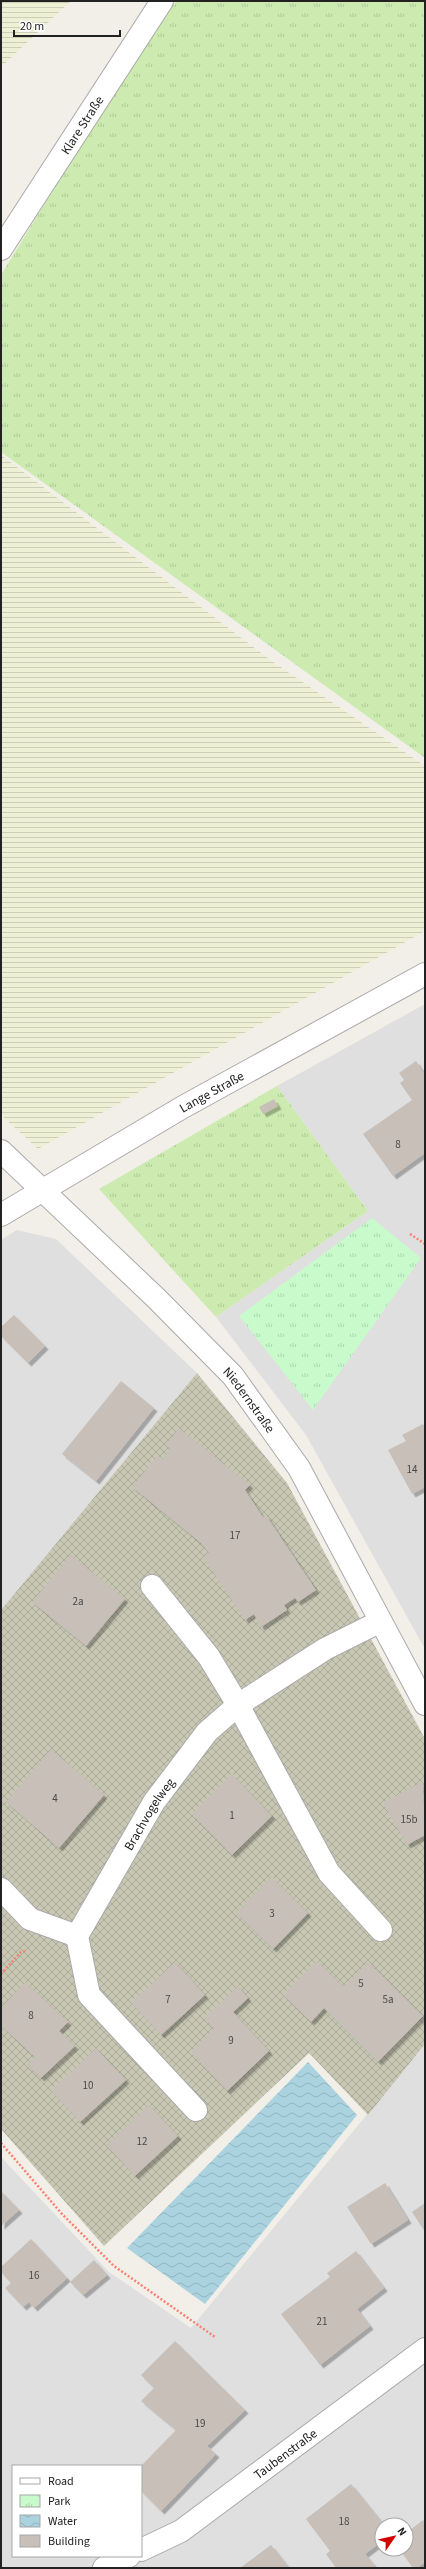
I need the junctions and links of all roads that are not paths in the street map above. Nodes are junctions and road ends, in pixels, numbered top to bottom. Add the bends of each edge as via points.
1 (162, 1) edge
2 (1, 249) edge
3 (425, 974) edge
4 (1, 1151) edge
5 (42, 1189) junction
6 (1, 1215) edge
7 (152, 1586) dead end
8 (379, 1622) junction
9 (425, 1704) edge
10 (238, 1705) junction
11 (1, 1890) edge
12 (381, 1930) dead end
13 (77, 1936) junction
14 (196, 2110) dead end
15 (425, 2349) edge
16 (142, 2550) edge
17 (127, 2557) edge
18 (104, 2568) edge

1 - 2 street, Klare Straße
3 - 5 street, Lange Straße via 183,1107
4 - 5 street, Niedernstraße
5 - 6 street, Lange Straße
5 - 8 street, Niedernstraße via 233,1376 299,1468
7 - 10 street via 209,1657
8 - 9 street, Niedernstraße
8 - 10 street, Brachvogelweg via 325,1649
10 - 12 street via 329,1873
10 - 13 street, Brachvogelweg via 207,1732 154,1802
11 - 13 street via 30,1919
13 - 14 street via 89,1995
15 - 16 street, Taubenstraße via 181,2531
17 - 18 street

